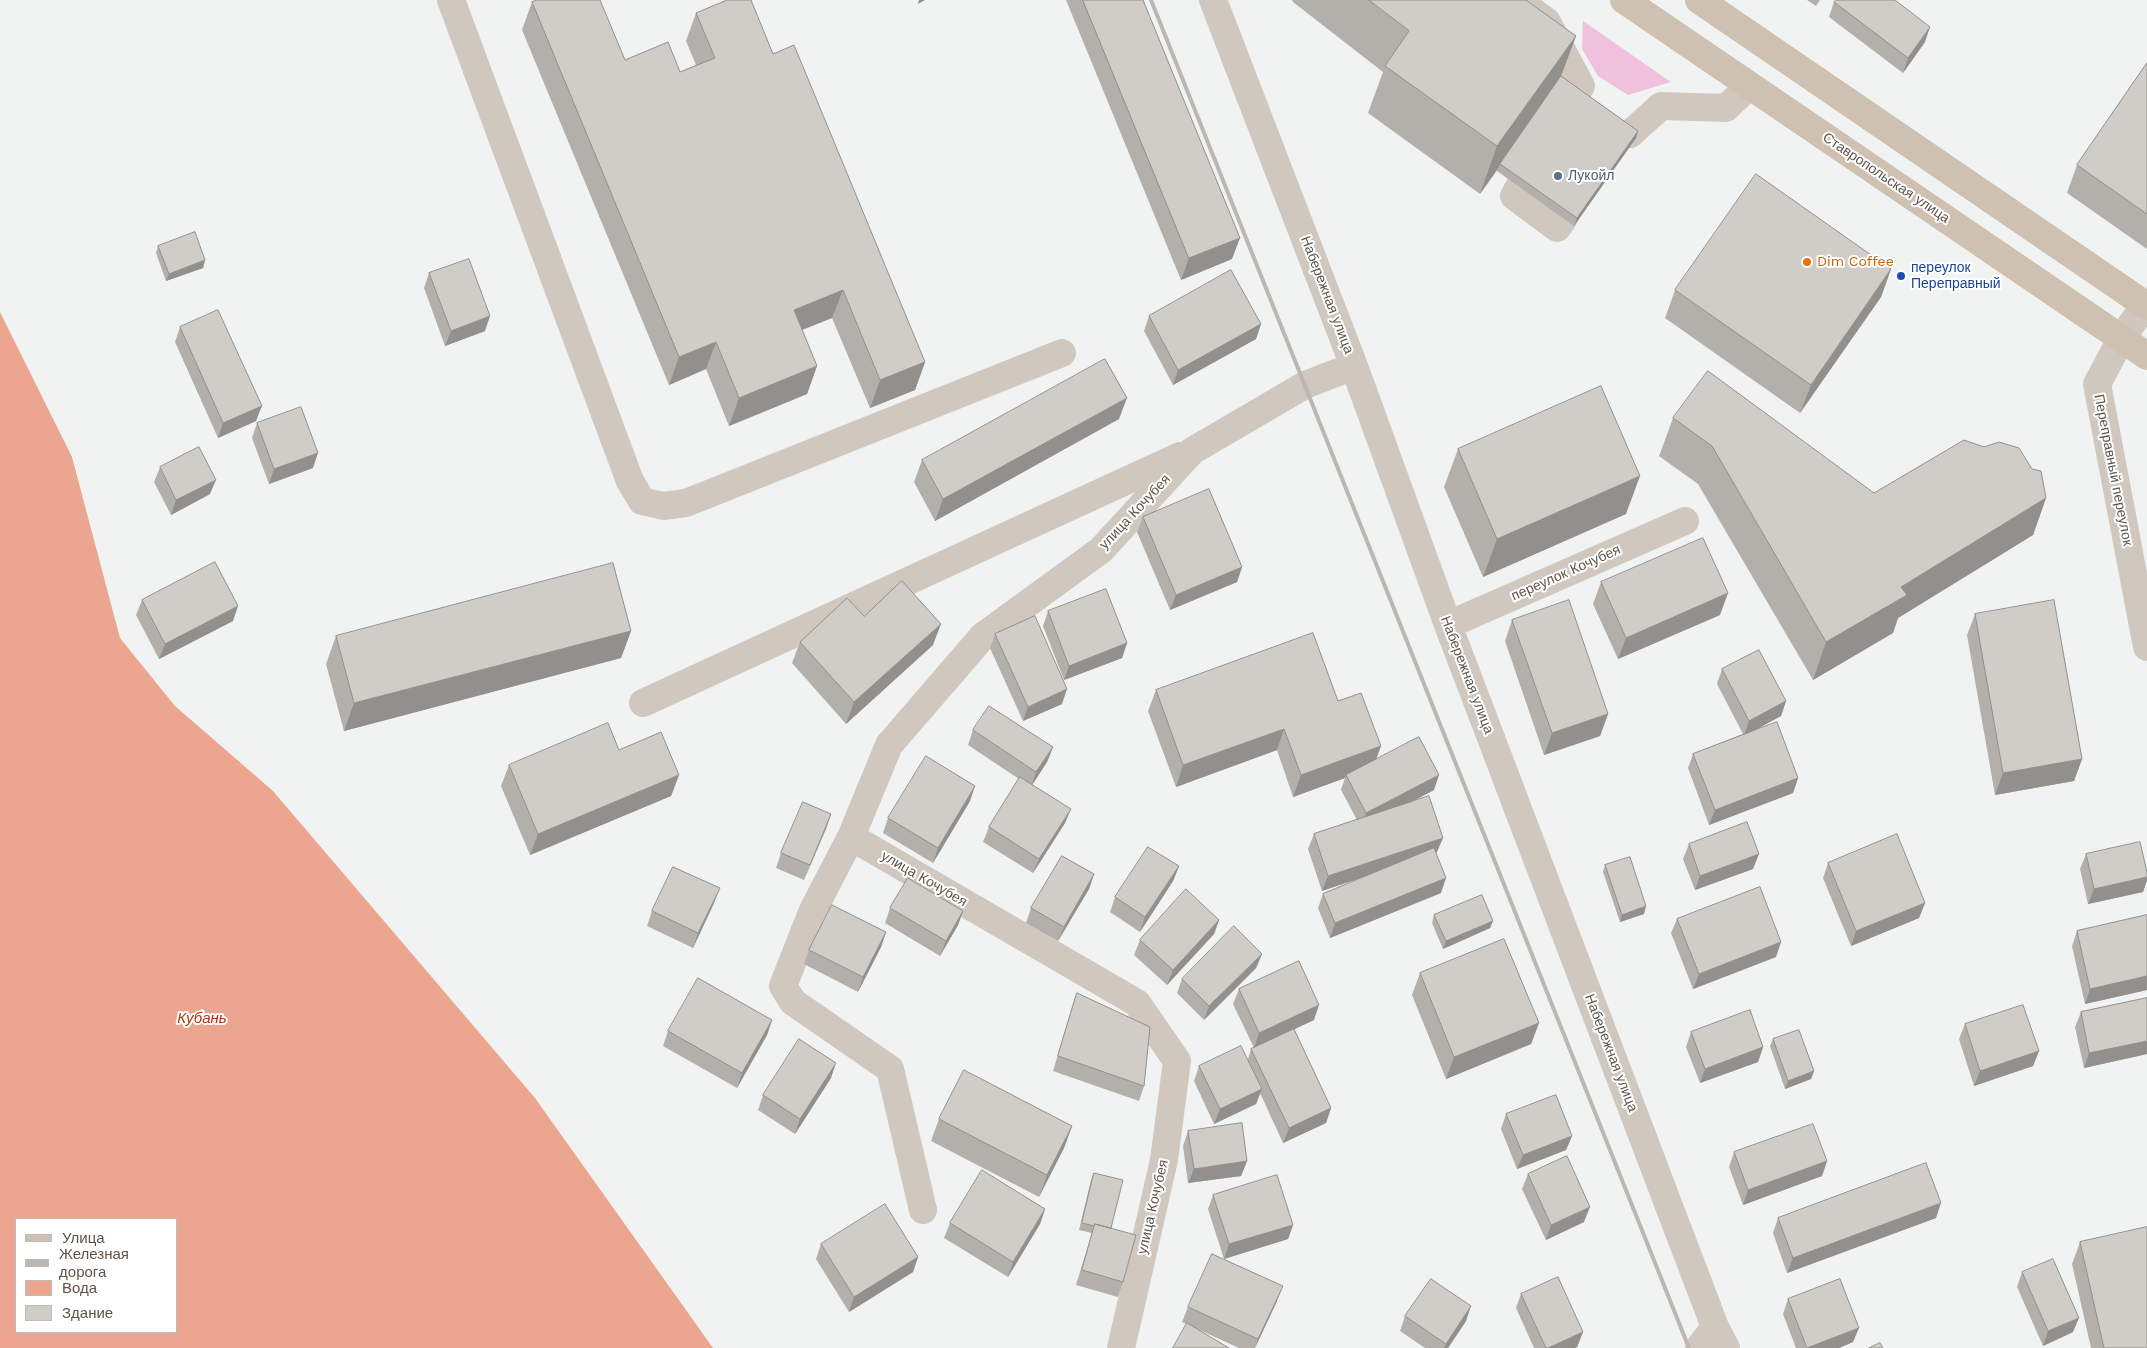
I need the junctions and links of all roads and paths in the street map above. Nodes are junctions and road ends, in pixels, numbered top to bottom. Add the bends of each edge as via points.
1 (451, 0) edge
2 (1213, 0) edge
3 (1518, 0) edge
4 (1624, 0) edge
5 (1699, 0) edge
6 (1749, 86) junction
7 (1575, 96) edge
8 (1630, 134) edge
9 (1519, 187) edge
10 (1564, 218) edge
11 (2146, 305) edge
12 (2121, 339) junction
13 (1062, 353) dead end
14 (2147, 356) edge
15 (1354, 366) junction
16 (1192, 451) junction
17 (1685, 521) dead end
18 (1448, 625) junction
19 (2147, 647) edge
20 (643, 703) dead end
21 (851, 837) junction
22 (923, 1210) dead end
23 (1720, 1337) edge
24 (1121, 1348) edge
25 (1699, 1348) edge

1 - 13 street via 626,473 642,501 663,506 686,504
2 - 15 street, Набережная улица
3 - 7 street via 1547,22 1581,86
4 - 6 main road, Ставропольская улица
5 - 11 main road
6 - 8 street via 1726,108 1661,106
6 - 12 main road, Ставропольская улица
9 - 10 street via 1514,196 1557,228
11 - 12 street, Переправный переулок
12 - 14 main road, Ставропольская улица
12 - 19 street, Переправный переулок via 2097,384
15 - 16 street, улица Кочубея via 1304,385
15 - 18 street, Набережная улица
16 - 20 street, улица Кочубея
16 - 21 street, улица Кочубея via 1102,550 983,636 889,744
17 - 18 street, переулок Кочубея
18 - 23 street, Набережная улица
21 - 22 street via 814,910 783,986 794,1002 890,1068
21 - 24 street, улица Кочубея via 1137,1003 1177,1062 1164,1160
23 - 25 street

